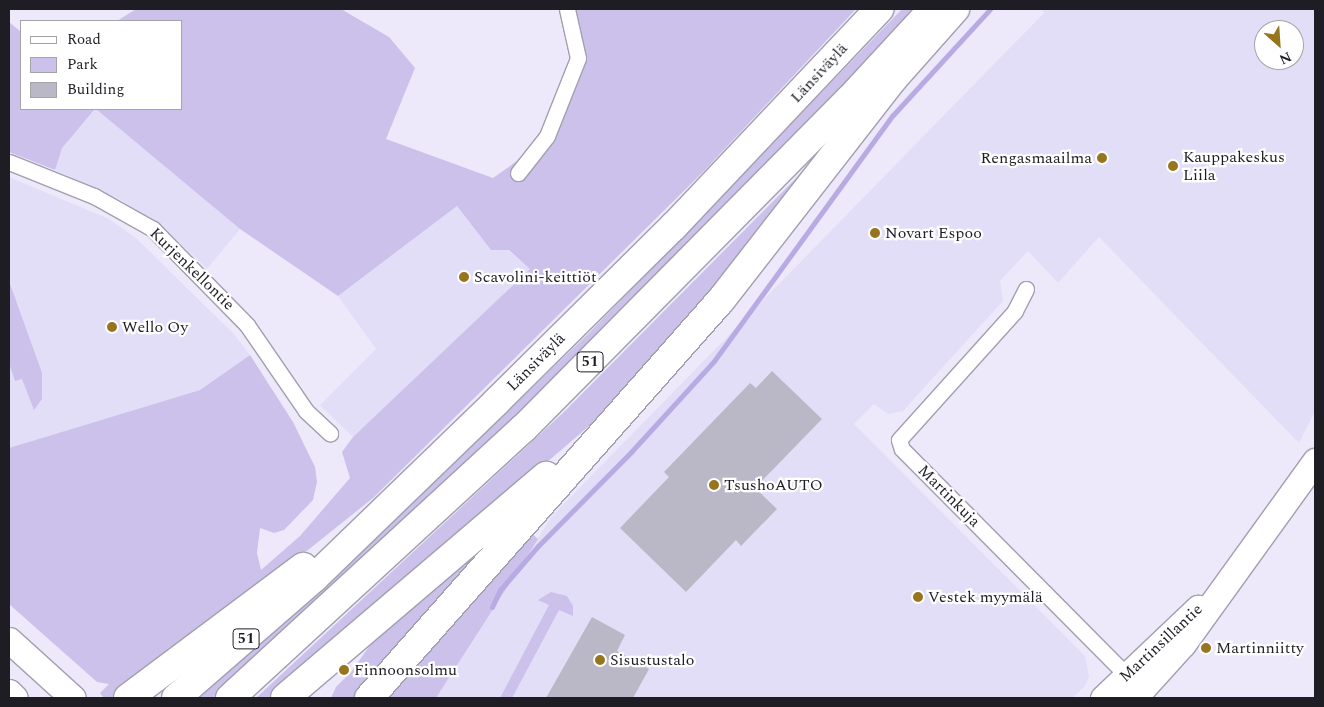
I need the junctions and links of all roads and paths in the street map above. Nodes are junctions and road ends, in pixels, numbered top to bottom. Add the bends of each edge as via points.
1 (567, 9) edge
2 (879, 9) edge
3 (933, 9) edge
4 (955, 9) edge
5 (9, 162) edge
6 (518, 173) dead end
7 (1026, 289) dead end
8 (635, 394) junction
9 (496, 402) junction
10 (330, 433) dead end
11 (1315, 461) edge
12 (9, 640) edge
13 (1137, 690) edge
14 (9, 692) edge
15 (15, 698) edge
16 (73, 698) edge
17 (128, 698) edge
18 (176, 698) edge
19 (230, 698) edge
20 (284, 698) edge
21 (369, 698) edge
22 (1103, 698) edge

1 - 6 street via 578,58 547,136
2 - 9 highway, Länsiväylä / 51 via 674,226
3 - 19 highway, 51 via 849,100 524,428
4 - 8 highway via 893,79 721,300
5 - 10 street, Kurjenkellontie via 94,196 153,229 248,325 306,411
7 - 13 street, Martinkuja via 1015,311 899,440 902,449
8 - 20 highway via 534,486
8 - 21 highway
9 - 17 highway via 306,565
9 - 18 highway, Länsiväylä / 51 via 315,577
11 - 13 main road, Martinsillantie via 1280,514
12 - 16 main road
13 - 22 main road, Martinsillantie
14 - 15 main road

